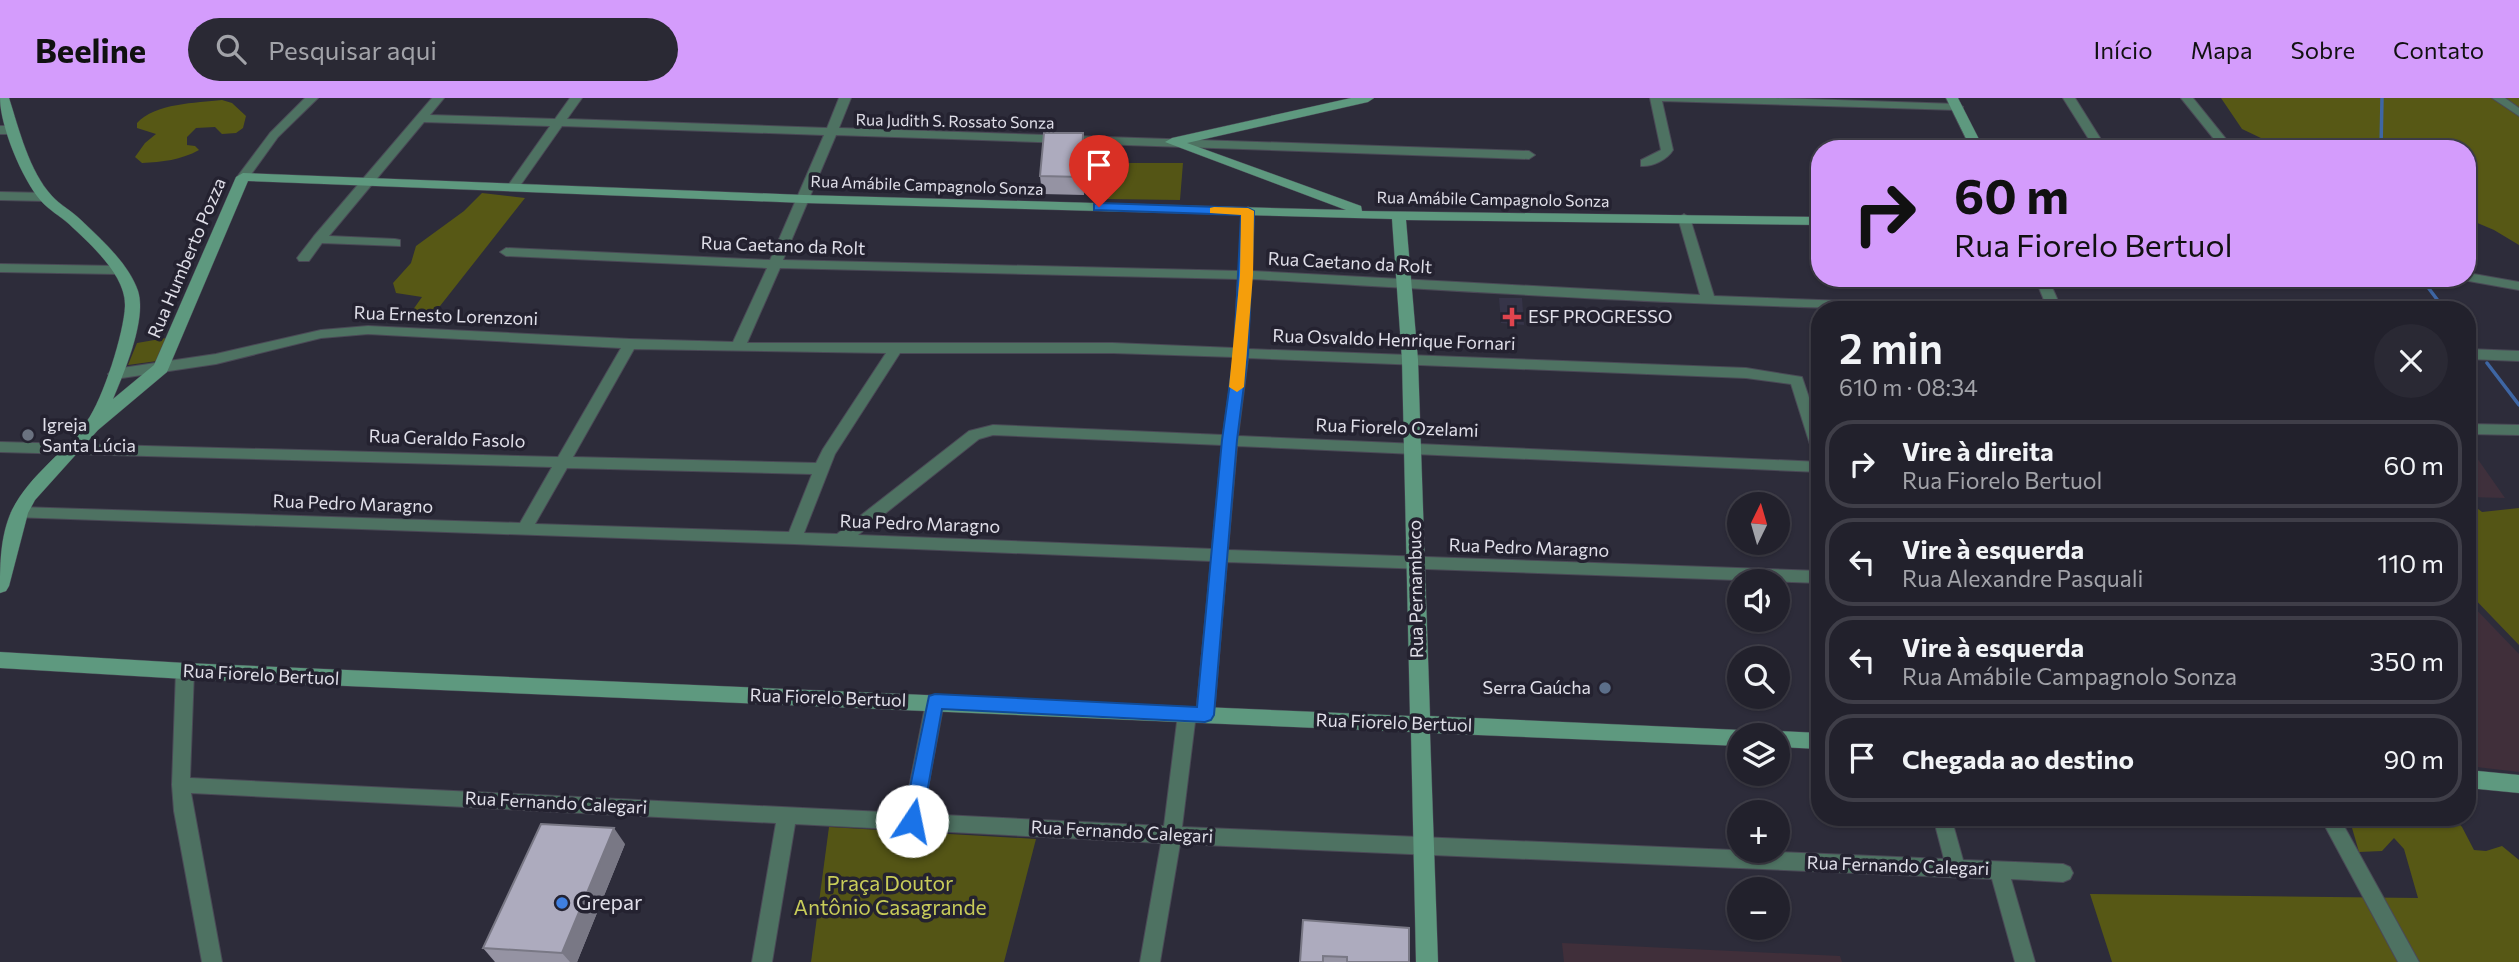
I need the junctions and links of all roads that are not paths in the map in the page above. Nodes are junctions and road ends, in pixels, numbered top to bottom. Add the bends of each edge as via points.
1 (3, 98) edge
2 (312, 98) edge
3 (439, 98) edge
4 (576, 98) edge
5 (845, 98) edge
6 (1368, 98) edge
7 (1656, 98) edge
8 (1663, 98) edge
9 (2069, 98) edge
10 (2187, 98) edge
11 (2498, 98) edge
12 (1954, 103) edge
13 (2519, 113) edge
14 (423, 118) junction
15 (558, 124) junction
16 (6, 130) edge
17 (831, 134) junction
18 (1973, 140) edge
19 (2095, 140) edge
20 (2221, 140) edge
21 (1172, 142) junction
22 (1529, 155) dead end
23 (1645, 163) dead end
24 (243, 177) junction
25 (370, 181) junction
26 (513, 187) junction
27 (0, 196) edge
28 (46, 197) junction
29 (804, 199) junction
30 (1248, 211) junction
31 (1372, 215) junction
32 (1399, 215) junction
33 (1684, 218) junction
34 (1811, 222) edge
35 (319, 239) junction
36 (395, 243) dead end
37 (506, 252) dead end
38 (304, 258) dead end
39 (775, 264) junction
40 (0, 268) edge
41 (117, 270) junction
42 (1246, 275) junction
43 (2476, 278) edge
44 (1406, 283) junction
45 (2519, 286) edge
46 (1708, 300) junction
47 (1811, 304) edge
48 (630, 344) junction
49 (738, 347) junction
50 (896, 349) junction
51 (1241, 354) junction
52 (2476, 354) edge
53 (2519, 356) edge
54 (1410, 360) junction
55 (161, 369) junction
56 (115, 374) junction
57 (1811, 425) edge
58 (92, 426) junction
59 (2476, 429) edge
60 (2519, 430) edge
61 (1230, 440) junction
62 (0, 447) edge
63 (73, 448) junction
64 (1412, 448) junction
65 (562, 462) junction
66 (1811, 467) edge
67 (820, 469) junction
68 (19, 513) junction
69 (525, 528) junction
70 (6, 534) edge
71 (794, 538) junction
72 (840, 540) junction
73 (1219, 555) junction
74 (1416, 564) junction
75 (1811, 577) edge
76 (0, 586) edge
77 (0, 660) edge
78 (185, 671) junction
79 (935, 702) junction
80 (1196, 714) junction
81 (1419, 724) junction
82 (1727, 737) edge
83 (1790, 740) edge
84 (1811, 741) edge
85 (2476, 780) edge
86 (2519, 784) edge
87 (181, 785) junction
88 (787, 815) junction
89 (912, 821) junction
90 (1944, 826) edge
91 (2334, 826) edge
92 (1172, 835) junction
93 (1424, 846) junction
94 (1956, 869) junction
95 (1999, 871) junction
96 (2063, 873) dead end
97 (212, 962) edge
98 (762, 962) edge
99 (1150, 962) edge
100 (1427, 962) edge
101 (2025, 962) edge
102 (2409, 962) edge

1 - 16 street
2 - 24 street, Rua Humberto Pozza via 274,135
3 - 14 street
4 - 15 street
5 - 17 street
6 - 21 street
7 - 23 street via 1667,150
8 - 12 street
9 - 19 street
10 - 20 street
11 - 13 street
12 - 18 street
14 - 15 street, Rua Judith S. Rossato Sonza
14 - 25 street
15 - 17 street, Rua Judith S. Rossato Sonza
15 - 26 street
16 - 28 street
17 - 21 street, Rua Judith S. Rossato Sonza
17 - 29 street
21 - 22 street, Rua Judith S. Rossato Sonza
21 - 31 street
24 - 25 street, Rua Amábile Campagnolo Sonza
24 - 55 street, Rua Humberto Pozza
25 - 26 street, Rua Amábile Campagnolo Sonza
25 - 35 street
26 - 29 street, Rua Amábile Campagnolo Sonza
27 - 28 street
28 - 41 street
29 - 30 street, Rua Amábile Campagnolo Sonza
29 - 39 street
30 - 31 street, Rua Amábile Campagnolo Sonza
30 - 42 street
31 - 32 street, Rua Amábile Campagnolo Sonza
32 - 33 street, Rua Amábile Campagnolo Sonza
32 - 44 street, Rua Pernambuco
33 - 34 street, Rua Amábile Campagnolo Sonza
33 - 46 street
35 - 36 street
35 - 38 street
37 - 39 street, Rua Caetano da Rolt
39 - 42 street, Rua Caetano da Rolt
39 - 49 street
40 - 41 street
41 - 56 street via 132,294 134,307
42 - 44 street, Rua Caetano da Rolt
42 - 51 street
43 - 45 street
44 - 46 street, Rua Caetano da Rolt
44 - 54 street, Rua Pernambuco
46 - 47 street, Rua Caetano da Rolt
48 - 49 street, Rua Ernesto Lorenzoni
48 - 55 street, Rua Ernesto Lorenzoni via 345,331
48 - 65 street
49 - 50 street, Rua Osvaldo Henrique Fornari
50 - 51 street, Rua Osvaldo Henrique Fornari via 1113,348
50 - 67 street
51 - 54 street, Rua Osvaldo Henrique Fornari
51 - 61 street
52 - 53 street
54 - 57 street, Rua Osvaldo Henrique Fornari via 1746,373 1797,380
54 - 64 street, Rua Pernambuco
55 - 56 street, Rua Ernesto Lorenzoni
55 - 58 street, Rua Humberto Pozza
56 - 58 street
58 - 63 street
59 - 60 street
61 - 64 street, Rua Fiorelo Ozelami
61 - 72 street, Rua Fiorelo Ozelami via 993,430 974,435
61 - 73 street
62 - 63 street, Rua Geraldo Fasolo
63 - 65 street, Rua Geraldo Fasolo
63 - 68 street via 39,482
64 - 66 street, Rua Fiorelo Ozelami
64 - 74 street, Rua Pernambuco
65 - 67 street, Rua Geraldo Fasolo
65 - 69 street
67 - 71 street
68 - 69 street, Rua Pedro Maragno
68 - 70 street
69 - 71 street, Rua Pedro Maragno
70 - 76 street
71 - 72 street, Rua Pedro Maragno
72 - 73 street, Rua Pedro Maragno
73 - 74 street, Rua Pedro Maragno
73 - 80 street
74 - 75 street, Rua Pedro Maragno
74 - 81 street, Rua Pernambuco
77 - 78 street, Rua Fiorelo Bertuol
78 - 79 street, Rua Fiorelo Bertuol
78 - 87 street
79 - 80 street, Rua Fiorelo Bertuol
79 - 89 street
80 - 81 street, Rua Fiorelo Bertuol
80 - 92 street
81 - 82 street, Rua Fiorelo Bertuol
81 - 93 street, Rua Pernambuco
83 - 84 street
85 - 86 street
87 - 88 street, Rua Fernando Calegari
87 - 97 street
88 - 89 street, Rua Fernando Calegari
88 - 98 street
89 - 92 street, Rua Fernando Calegari
90 - 94 street
91 - 102 street
92 - 93 street, Rua Fernando Calegari
92 - 99 street
93 - 94 street, Rua Fernando Calegari
93 - 100 street, Rua Pernambuco
94 - 95 street, Rua Fernando Calegari
95 - 96 street, Rua Fernando Calegari
95 - 101 street

